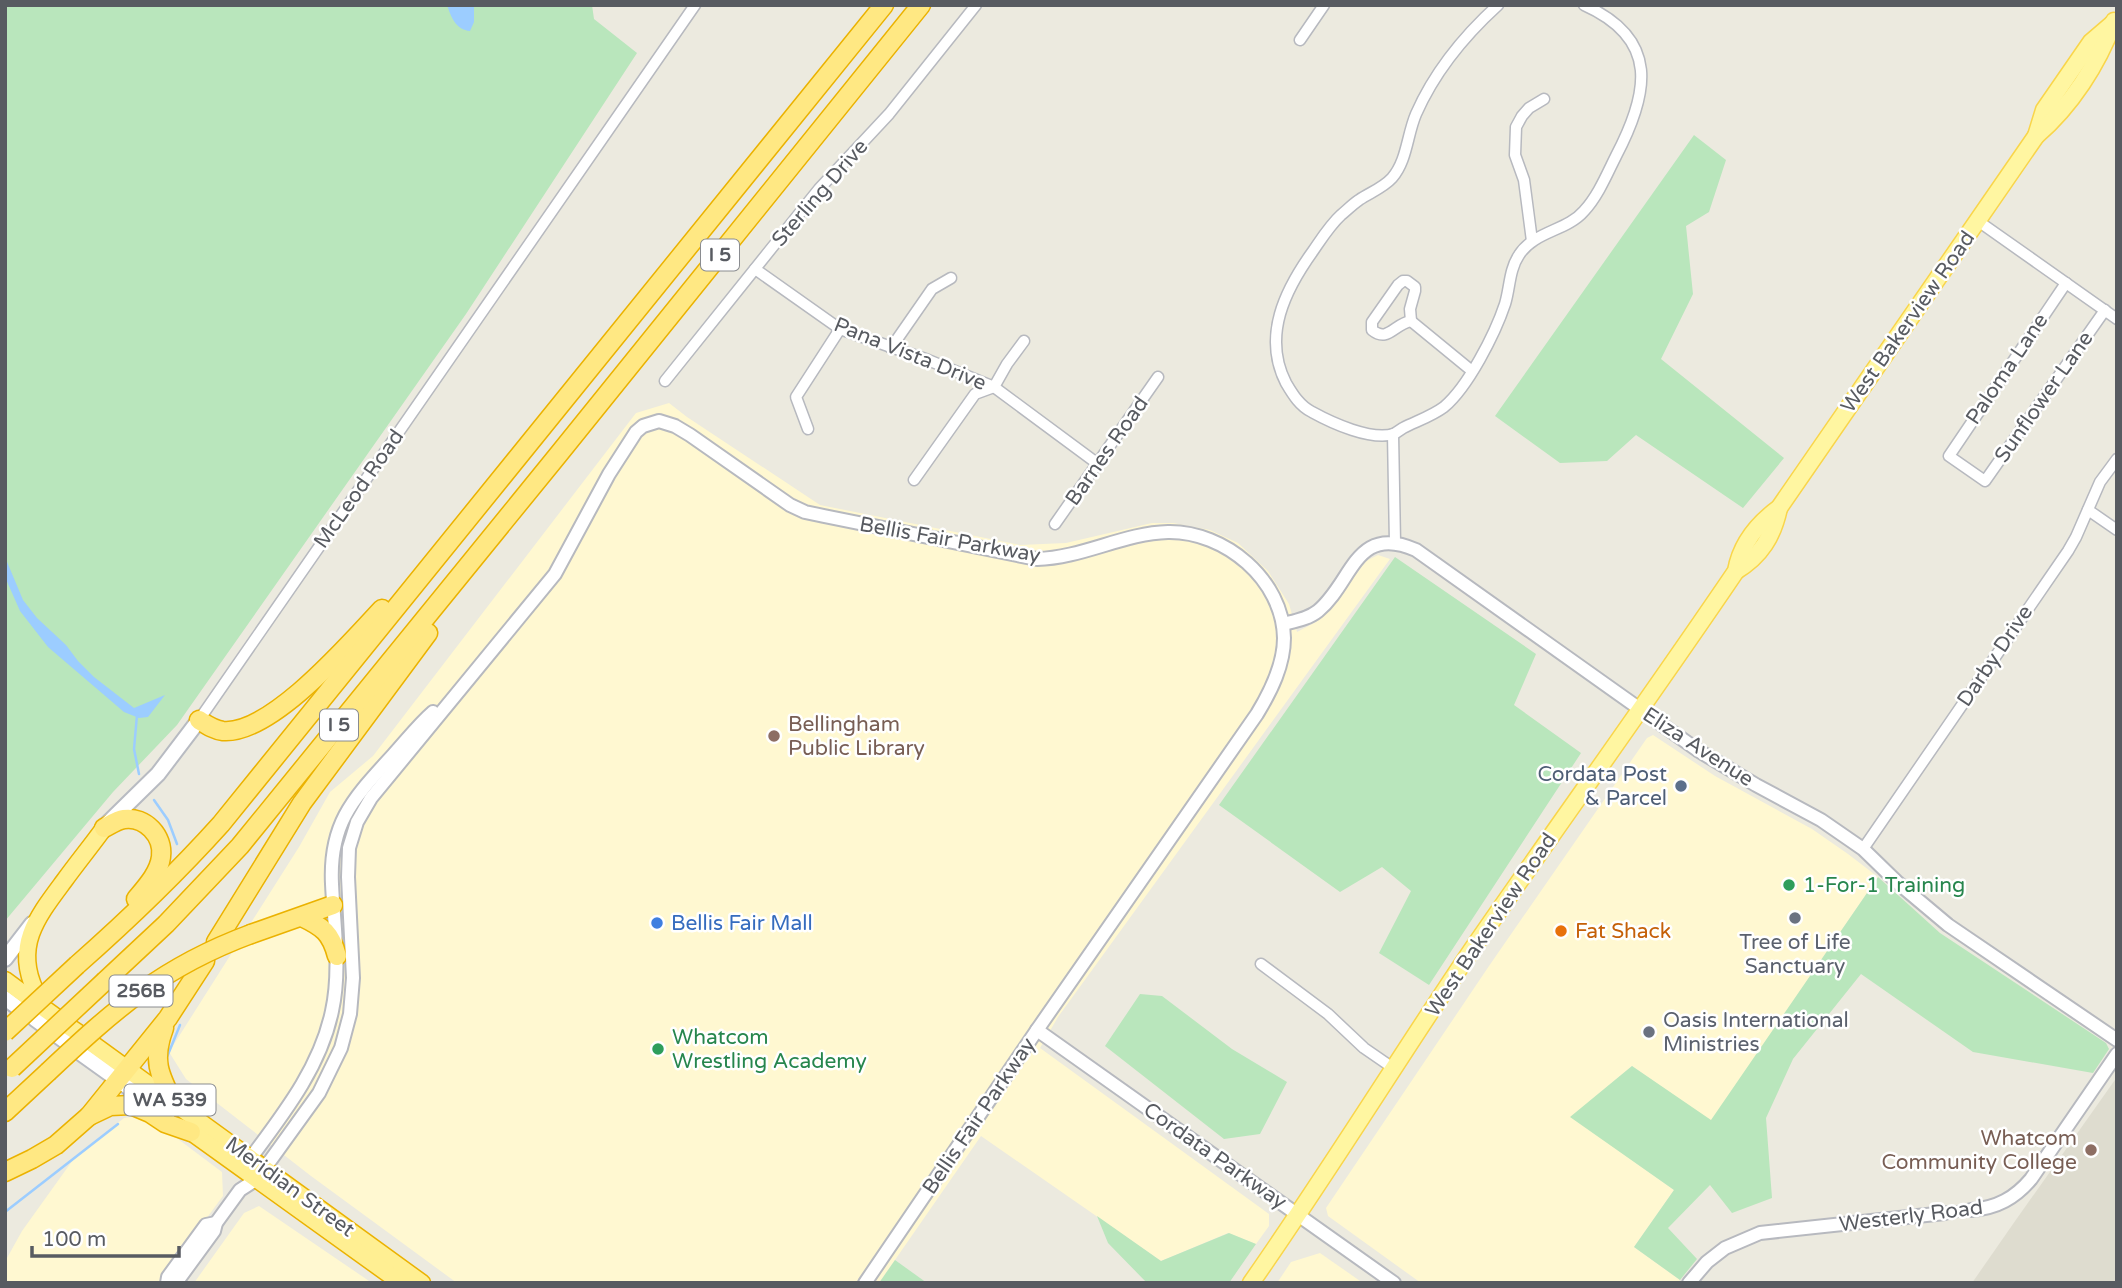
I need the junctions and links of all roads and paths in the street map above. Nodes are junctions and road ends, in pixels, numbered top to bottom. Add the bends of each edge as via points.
1 (695, 5) edge
2 (871, 5) edge
3 (884, 5) edge
4 (921, 5) edge
5 (927, 5) edge
6 (976, 5) edge
7 (1324, 5) edge
8 (1498, 5) edge
9 (1584, 5) edge
10 (2115, 20) edge
11 (1300, 40) dead end
12 (882, 55) junction
13 (1544, 99) dead end
14 (787, 125) junction
15 (1978, 221) junction
16 (1532, 241) junction
17 (755, 269) junction
18 (951, 278) dead end
19 (2066, 283) junction
20 (2105, 310) junction
21 (2117, 319) edge
22 (1411, 321) junction
23 (840, 330) junction
24 (1024, 341) dead end
25 (891, 348) junction
26 (1472, 371) junction
27 (1158, 377) dead end
28 (665, 381) dead end
29 (994, 387) junction
30 (808, 429) dead end
31 (1392, 434) junction
32 (558, 455) junction
33 (1949, 456) joint
34 (2117, 459) edge
35 (1098, 464) junction
36 (914, 480) dead end
37 (493, 488) junction
38 (2088, 510) junction
39 (1055, 524) dead end
40 (2117, 530) edge
41 (1395, 543) junction
42 (1283, 624) junction
43 (457, 692) junction
44 (1640, 709) junction
45 (199, 720) junction
46 (104, 828) junction
47 (1863, 849) junction
48 (338, 899) junction
49 (302, 917) junction
50 (36, 919) junction
51 (216, 942) dead end
52 (337, 956) junction
53 (5, 959) edge
54 (205, 961) dead end
55 (1261, 964) dead end
56 (77, 965) junction
57 (5, 980) edge
58 (21, 998) edge
59 (168, 1018) junction
60 (61, 1028) dead end
61 (1037, 1030) junction
62 (5, 1032) edge
63 (2117, 1040) edge
64 (2117, 1054) edge
65 (1393, 1068) junction
66 (9, 1071) edge
67 (122, 1073) junction
68 (173, 1102) junction
69 (5, 1112) edge
70 (89, 1116) junction
71 (191, 1132) junction
72 (246, 1163) junction
73 (5, 1172) edge
74 (261, 1174) junction
75 (240, 1190) junction
76 (1971, 1210) joint
77 (1945, 1213) joint
78 (1298, 1215) junction
79 (216, 1223) junction
80 (403, 1282) edge
81 (167, 1283) edge
82 (176, 1283) edge
83 (422, 1283) edge
84 (865, 1283) edge
85 (1251, 1283) edge
86 (1394, 1283) edge
87 (1689, 1283) edge

1 - 45 street, McLeod Road
2 - 14 highway
3 - 14 highway, I 5
4 - 12 highway, I 5
5 - 12 highway
6 - 17 street, Sterling Drive
7 - 11 street
8 - 31 street via 1427,92 1392,178 1339,217 1302,266 1280,307 1275,344 1278,361 1293,395 1305,409 1356,431
9 - 16 street via 1618,27 1637,50 1643,76 1641,97 1625,139 1584,212
10 - 15 main road, West Bakerview Road via 2104,50 2057,119 2036,136
12 - 32 highway, I 5
13 - 16 street via 1529,108 1516,127 1515,155 1524,180
14 - 37 highway, I 5
15 - 19 street
15 - 44 main road, West Bakerview Road via 1779,508 1774,529 1752,562 1736,571
16 - 26 street via 1519,254 1506,302
17 - 23 street, Pana Vista Drive
17 - 28 street, Sterling Drive
18 - 25 street via 932,289
19 - 20 street
19 - 33 street, Paloma Lane
20 - 21 street
20 - 33 street, Sunflower Lane via 1986,481
22 - 22 street via 1415,287 1407,281 1398,285 1371,326 1381,336
22 - 26 street
23 - 25 street, Pana Vista Drive
23 - 30 street via 796,397
24 - 29 street
25 - 29 street, Pana Vista Drive
26 - 31 street via 1444,407
27 - 35 street, Barnes Road
29 - 35 street, Pana Vista Drive
29 - 36 street via 975,394
31 - 41 street
32 - 51 highway via 321,776
32 - 66 highway, I 5, bridge via 240,846 166,924
34 - 38 street, Darby Drive
35 - 39 street, Barnes Road
37 - 45 highway via 377,614 282,707 256,724 233,730 220,730
37 - 56 highway, I 5 via 221,824
38 - 40 street
38 - 47 street, Darby Drive via 2068,551
41 - 42 street via 1367,549 1318,611
41 - 44 street, Eliza Avenue via 1424,556
42 - 43 street, Bellis Fair Parkway via 1263,581 1237,554 1217,542 1168,532 1037,559 805,512 690,435 659,421 636,432 555,574
42 - 61 street, Bellis Fair Parkway via 1281,657 1257,714
43 - 48 street, Bellis Fair Parkway via 371,798 357,822 349,848 349,890
43 - 48 street, Bellis Fair Parkway via 427,717 347,810 335,837
44 - 47 street, Eliza Avenue via 1713,760 1821,820
44 - 65 main road, West Bakerview Road
45 - 46 main road, McLeod Road via 158,774
46 - 50 highway, McLeod Road
46 - 56 highway via 126,819 142,822 159,841 161,857 150,882
47 - 63 street, Eliza Avenue via 1948,925
48 - 49 highway, 256B
48 - 52 street, Bellis Fair Parkway
48 - 74 street, Bellis Fair Parkway via 352,994 341,1048 319,1093
49 - 52 highway via 329,936
49 - 69 highway, 256B, bridge via 193,958 150,984
50 - 53 main road, McLeod Road
50 - 58 highway via 26,961 30,979
52 - 72 street, Bellis Fair Parkway via 332,1011 323,1042 289,1105
54 - 59 highway
55 - 65 street
56 - 62 highway, I 5, bridge
57 - 58 highway
59 - 67 highway
59 - 68 highway via 157,1058 160,1077
60 - 67 highway, Meridian Street / WA 539
61 - 78 street, Cordata Parkway
61 - 84 street, Bellis Fair Parkway
64 - 76 street, Westerly Road via 2019,1194 1986,1209
65 - 78 main road, West Bakerview Road
67 - 68 highway, Meridian Street / WA 539
67 - 70 highway
67 - 71 main road, Meridian Street / WA 539
68 - 72 highway, Meridian Street / WA 539
70 - 71 highway via 110,1106 131,1105
70 - 73 highway via 56,1145
71 - 72 highway, Meridian Street / WA 539
72 - 74 highway, Meridian Street / WA 539
72 - 75 street, Bellis Fair Parkway
74 - 75 street, Bellis Fair Parkway
74 - 80 highway, Meridian Street / WA 539
74 - 83 highway, Meridian Street / WA 539
75 - 79 street
76 - 77 street, Westerly Road
77 - 87 street, Westerly Road via 1760,1233 1725,1248
78 - 85 main road, West Bakerview Road
78 - 86 street, Cordata Parkway
79 - 81 street via 205,1225
79 - 82 street

